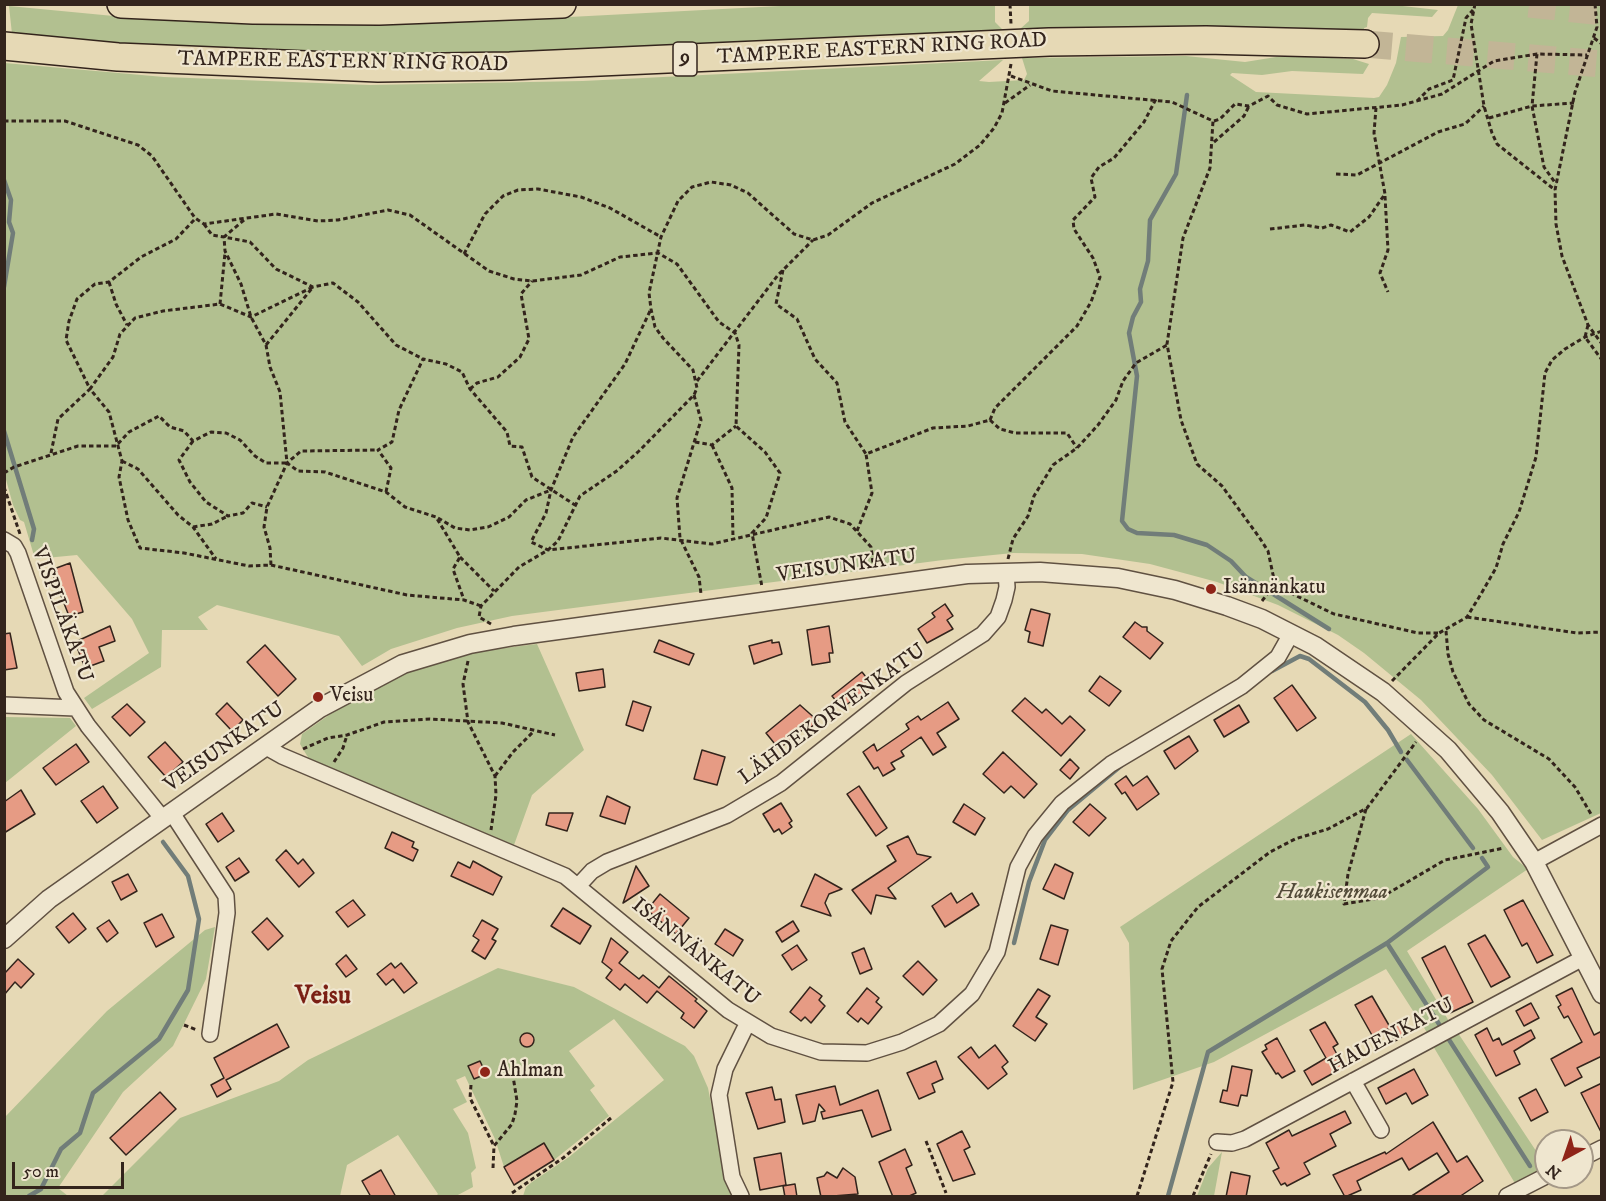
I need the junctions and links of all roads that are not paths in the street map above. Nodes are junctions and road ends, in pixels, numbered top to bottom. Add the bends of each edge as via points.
1 (121, 4) edge
2 (562, 4) edge
3 (1365, 44) tunnel mouth
4 (5, 46) edge
5 (16, 541) edge
6 (1011, 564) junction
7 (1292, 634) junction
8 (4, 705) edge
9 (75, 708) junction
10 (266, 747) junction
11 (168, 816) junction
12 (1599, 826) edge
13 (1533, 862) junction
14 (579, 885) junction
15 (4, 939) edge
16 (1583, 958) junction
17 (1602, 994) edge
18 (747, 1024) junction
19 (210, 1034) dead end
20 (1353, 1081) junction
21 (1381, 1130) dead end
22 (1217, 1142) road end
23 (1534, 1182) edge
24 (741, 1197) edge
25 (1507, 1197) edge

1 - 2 highway via 380,11
3 - 4 highway, TAMPERE EASTERN RING ROAD / 9 via 1048,42 510,66 378,68 130,57
5 - 9 street, VISPILÄKATU via 58,675
6 - 7 street, VEISUNKATU via 1175,590 1227,606
6 - 10 street, VEISUNKATU via 968,574 470,644 381,674 320,708
6 - 14 street, LÄHDEKORVENKATU via 998,616 983,634 906,683 781,783 727,815 607,862
7 - 13 street, VEISUNKATU via 1336,658 1425,728 1480,784
7 - 18 street, ISÄNNÄNKATU via 1278,657 1250,680 1111,764 1074,791 1048,817 1018,867 999,946 985,975 965,1002 939,1024 903,1042 851,1054 804,1049
8 - 9 street
9 - 11 street, VISPILÄKATU
10 - 11 street, VEISUNKATU
10 - 14 street, ISÄNNÄNKATU
11 - 15 street, VEISUNKATU via 49,898
11 - 19 street, VISPILÄKATU via 213,872 226,896
12 - 13 street
13 - 16 street, VEISUNKATU
14 - 18 street, ISÄNNÄNKATU
16 - 17 street, VEISUNKATU
16 - 20 street, HAUENKATU
18 - 24 street via 725,1070 719,1095 732,1177
20 - 21 street
20 - 22 street, HAUENKATU via 1245,1139
23 - 25 street

